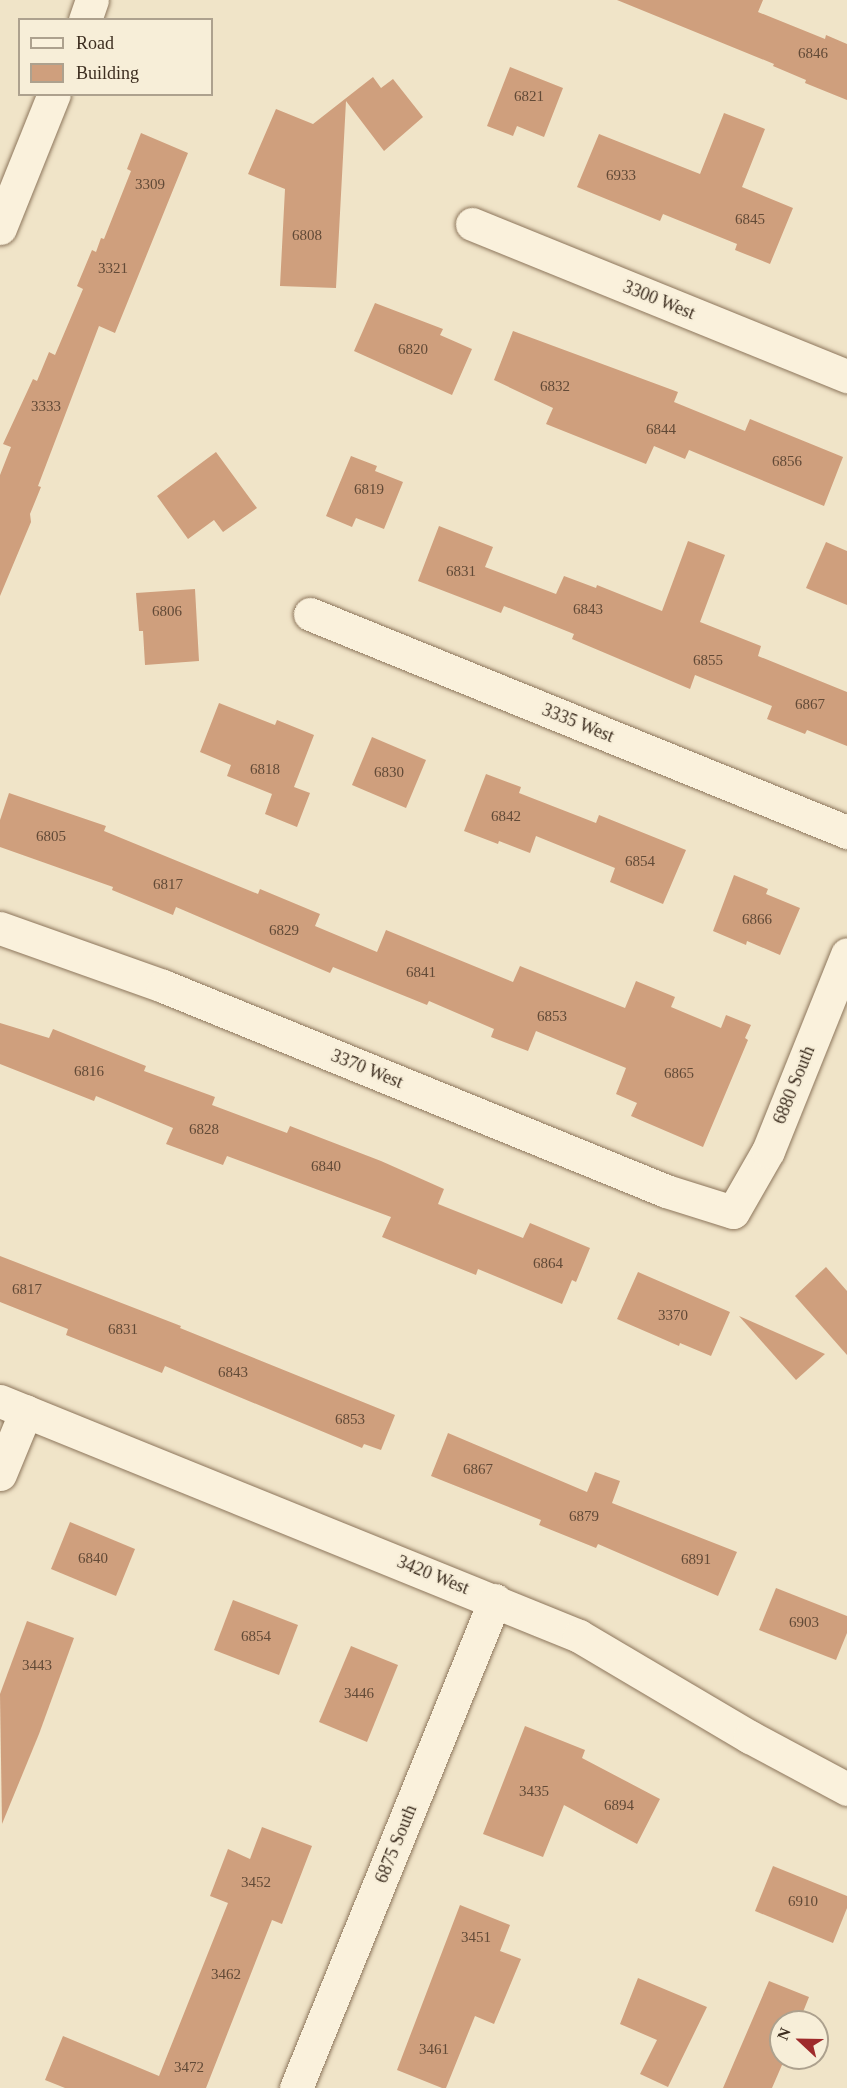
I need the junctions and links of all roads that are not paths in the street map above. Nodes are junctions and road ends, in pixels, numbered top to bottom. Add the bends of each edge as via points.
1 (92, 0) edge
2 (86, 18) edge
3 (53, 96) edge
4 (472, 224) dead end
5 (0, 228) edge
6 (847, 376) edge
7 (310, 614) dead end
8 (847, 832) edge
9 (0, 928) edge
10 (847, 954) edge
11 (733, 1212) joint
12 (13, 1406) edge
13 (0, 1474) edge
14 (495, 1600) junction
15 (847, 1789) edge
16 (296, 2088) edge

1 - 2 street
3 - 5 street
4 - 6 street, 3300 West
7 - 8 street, 3335 West
9 - 11 street, 3370 West via 163,986 666,1191
10 - 11 street, 6880 South via 768,1151
12 - 13 street
12 - 14 street, 3420 West
14 - 15 street, 3420 West via 579,1636
14 - 16 street, 6875 South

